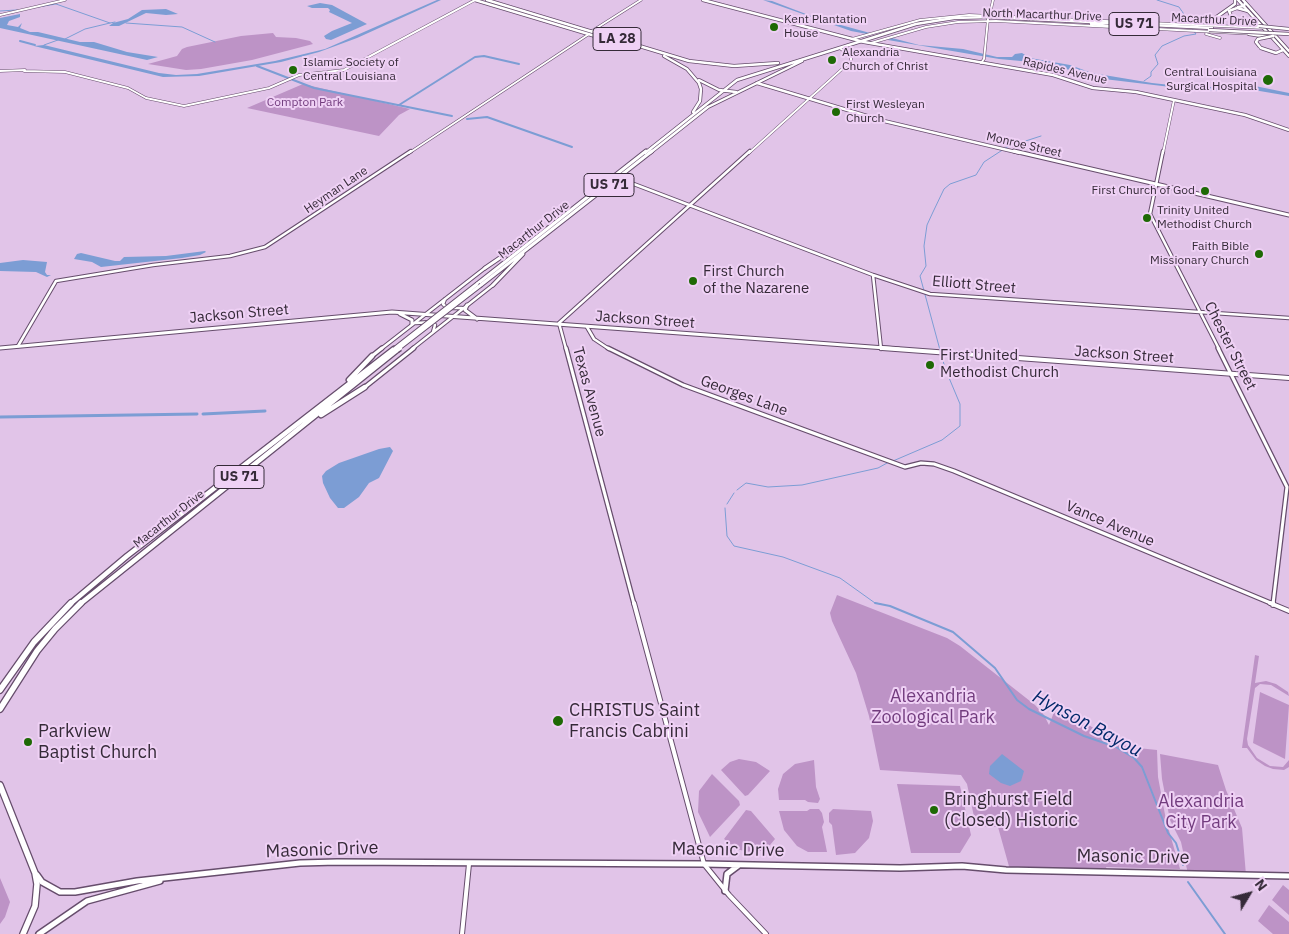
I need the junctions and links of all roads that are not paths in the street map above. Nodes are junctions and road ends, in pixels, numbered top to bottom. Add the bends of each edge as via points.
1 (65, 0) edge
2 (475, 0) edge
3 (487, 0) edge
4 (641, 0) edge
5 (703, 0) edge
6 (993, 0) edge
7 (1236, 0) edge
8 (1244, 1) edge
9 (1243, 6) junction
10 (1232, 8) junction
11 (1248, 11) junction
12 (0, 15) edge
13 (989, 18) junction
14 (1056, 20) junction
15 (1097, 20) junction
16 (1072, 22) junction
17 (1160, 22) junction
18 (1192, 24) junction
19 (1119, 27) junction
20 (1249, 27) junction
21 (1209, 28) junction
22 (1264, 28) junction
23 (1269, 28) junction
24 (592, 31) junction
25 (1194, 31) junction
26 (1289, 32) edge
27 (1222, 33) junction
28 (589, 34) junction
29 (1249, 34) junction
30 (1269, 35) junction
31 (1275, 35) junction
32 (852, 39) junction
33 (1274, 40) junction
34 (859, 41) junction
35 (864, 42) junction
36 (870, 43) junction
37 (839, 48) junction
38 (1260, 48) junction
39 (649, 50) junction
40 (1283, 50) junction
41 (1289, 51) edge
42 (1278, 56) dead end
43 (1289, 56) edge
44 (806, 57) junction
45 (984, 59) junction
46 (976, 62) junction
47 (981, 63) junction
48 (991, 64) junction
49 (749, 66) junction
50 (766, 69) junction
51 (0, 71) edge
52 (695, 78) junction
53 (765, 78) junction
54 (757, 83) junction
55 (742, 90) junction
56 (723, 91) junction
57 (808, 98) junction
58 (1174, 100) junction
59 (685, 121) junction
60 (1289, 130) edge
61 (616, 177) junction
62 (1156, 185) junction
63 (690, 205) junction
64 (1289, 215) edge
65 (550, 225) junction
66 (540, 239) junction
67 (485, 268) joint
68 (873, 275) junction
69 (479, 284) junction
70 (492, 285) joint
71 (446, 299) junction
72 (466, 306) junction
73 (1200, 312) junction
74 (398, 313) junction
75 (424, 314) junction
76 (453, 317) junction
77 (1289, 318) edge
78 (477, 319) junction
79 (412, 324) junction
80 (559, 325) junction
81 (587, 327) junction
82 (432, 334) junction
83 (18, 346) junction
84 (0, 348) edge
85 (881, 349) junction
86 (396, 350) junction
87 (372, 356) joint
88 (1232, 374) junction
89 (1289, 378) edge
90 (365, 387) joint
91 (343, 388) junction
92 (302, 428) junction
93 (921, 463) joint
94 (1273, 605) junction
95 (1289, 612) edge
96 (0, 690) edge
97 (0, 709) edge
98 (0, 786) edge
99 (469, 864) junction
100 (704, 864) junction
101 (739, 865) junction
102 (36, 873) junction
103 (1289, 876) edge
104 (167, 879) junction
105 (725, 891) junction
106 (23, 934) edge
107 (39, 934) edge
108 (462, 934) edge
109 (766, 934) edge

1 - 12 street
2 - 28 highway, LA 28
2 - 51 street via 339,72 304,74 272,87 182,106 65,72
3 - 24 highway, LA 28
4 - 24 street
5 - 32 main road, Rapides Avenue
6 - 13 street
7 - 9 main road
7 - 18 main road via 1211,21
8 - 9 highway
8 - 23 main road
9 - 10 highway
9 - 11 main road
10 - 11 highway
10 - 26 highway, bridge via 1229,10 1231,16 1243,22
11 - 22 main road
13 - 14 highway, Macarthur Drive / US 71
13 - 15 street, North Macarthur Drive
13 - 16 highway, Macarthur Drive / US 71
13 - 19 street, North Macarthur Drive
13 - 32 street, North Macarthur Drive via 936,17
13 - 34 highway, Macarthur Drive / US 71 via 932,20
13 - 35 highway, Macarthur Drive / US 71 via 927,24
13 - 36 street, North Macarthur Drive via 933,26
13 - 45 street
14 - 15 highway
14 - 21 highway, Macarthur Drive / US 71
15 - 17 street, North Macarthur Drive
16 - 19 highway
16 - 21 highway, Macarthur Drive / US 71
17 - 18 street, North Macarthur Drive
17 - 21 highway
18 - 20 street, North Macarthur Drive
19 - 25 street, North Macarthur Drive
20 - 22 street, North Macarthur Drive
20 - 29 street via 1260,32
21 - 26 highway, Macarthur Drive / US 71, bridge
22 - 23 street, North Macarthur Drive
22 - 30 main road
23 - 31 main road
24 - 28 highway
24 - 39 highway, LA 28
25 - 27 street, North Macarthur Drive
25 - 27 street via 1220,38 1216,34
26 - 38 highway, bridge via 1260,38 1256,41
27 - 29 street, North Macarthur Drive
28 - 39 highway, LA 28
28 - 83 street, Heyman Lane via 265,247 230,256 62,278 53,282
29 - 30 street, North Macarthur Drive
29 - 33 main road
30 - 31 street, North Macarthur Drive
30 - 33 main road
31 - 41 main road
32 - 34 main road, Rapides Avenue
33 - 40 main road
34 - 35 main road, Rapides Avenue
34 - 37 highway, Macarthur Drive / US 71
35 - 36 main road, Rapides Avenue
35 - 37 highway, Macarthur Drive / US 71
36 - 46 main road, Rapides Avenue
37 - 44 highway, Macarthur Drive / US 71
37 - 53 highway, Macarthur Drive / US 71
37 - 57 street via 851,56 851,61
38 - 40 highway via 1274,53
38 - 42 highway
39 - 49 highway via 682,59
39 - 52 highway, LA 28 via 677,62
40 - 43 main road
44 - 49 highway
44 - 50 highway, Macarthur Drive / US 71
45 - 46 main road
45 - 47 street
45 - 48 main road
46 - 47 main road, Rapides Avenue
47 - 48 main road, Rapides Avenue
48 - 58 main road, Rapides Avenue via 1058,76 1093,88
49 - 50 highway
50 - 53 highway via 769,74
50 - 56 highway, Macarthur Drive / US 71 via 737,80
52 - 56 highway, LA 28
52 - 59 highway via 701,89 700,101
53 - 54 highway, Macarthur Drive / US 71
54 - 55 highway, Macarthur Drive / US 71
54 - 57 main road, Monroe Street
55 - 56 highway, LA 28
55 - 61 highway, Macarthur Drive / US 71 via 708,107
56 - 59 highway, Macarthur Drive / US 71
57 - 62 main road, Monroe Street via 896,124
57 - 63 street
58 - 60 main road, Rapides Avenue via 1245,115
58 - 62 street, Chester Street
59 - 61 highway, Macarthur Drive / US 71
61 - 63 street, Elliott Street
61 - 65 highway, Macarthur Drive / US 71
61 - 66 highway, Macarthur Drive / US 71
62 - 64 main road, Monroe Street
62 - 73 street, Chester Street via 1150,214
63 - 68 street, Elliott Street
63 - 80 street
65 - 67 highway
65 - 69 highway, Macarthur Drive / US 71
66 - 69 highway, Macarthur Drive / US 71
66 - 70 highway
67 - 71 street, Macarthur Drive
68 - 73 street, Elliott Street via 930,294
68 - 85 street
69 - 86 highway, Macarthur Drive / US 71, bridge
70 - 72 street
71 - 72 street via 444,306 448,309
71 - 75 street, Macarthur Drive
72 - 76 street
72 - 78 main road via 465,310
73 - 77 street, Elliott Street
73 - 88 street, Chester Street
74 - 75 main road, Jackson Street
74 - 79 main road via 412,320
74 - 83 main road, Jackson Street via 379,312
75 - 76 main road, Jackson Street
75 - 79 street, Macarthur Drive
76 - 78 main road, Jackson Street
76 - 82 street
78 - 80 main road, Jackson Street
79 - 82 street via 432,322 436,326
79 - 87 street, Macarthur Drive
80 - 81 main road, Jackson Street
80 - 100 street, Texas Avenue
81 - 85 main road, Jackson Street
81 - 93 street, Georges Lane via 590,335 612,351 683,385 906,467
82 - 90 street
83 - 84 main road, Jackson Street
85 - 88 main road, Jackson Street
86 - 91 highway, Macarthur Drive / US 71
86 - 92 highway, Macarthur Drive / US 71
87 - 91 highway
88 - 89 main road, Jackson Street
88 - 94 street, Chester Street via 1287,487
90 - 92 highway
91 - 96 highway, Macarthur Drive / US 71 via 74,600 37,638
92 - 97 highway, Macarthur Drive / US 71 via 72,610 37,651
93 - 94 street, Vance Avenue via 954,471
94 - 95 street, Vance Avenue
98 - 102 highway
99 - 100 main road, Masonic Drive
99 - 104 main road, Masonic Drive via 300,863
99 - 108 street
100 - 101 main road, Masonic Drive
100 - 105 street
101 - 103 main road, Masonic Drive via 962,866 1006,870
101 - 105 main road via 728,874
102 - 104 main road, Masonic Drive via 42,882 60,892
102 - 106 highway via 35,906
104 - 107 main road, Masonic Drive via 87,901
105 - 109 street

